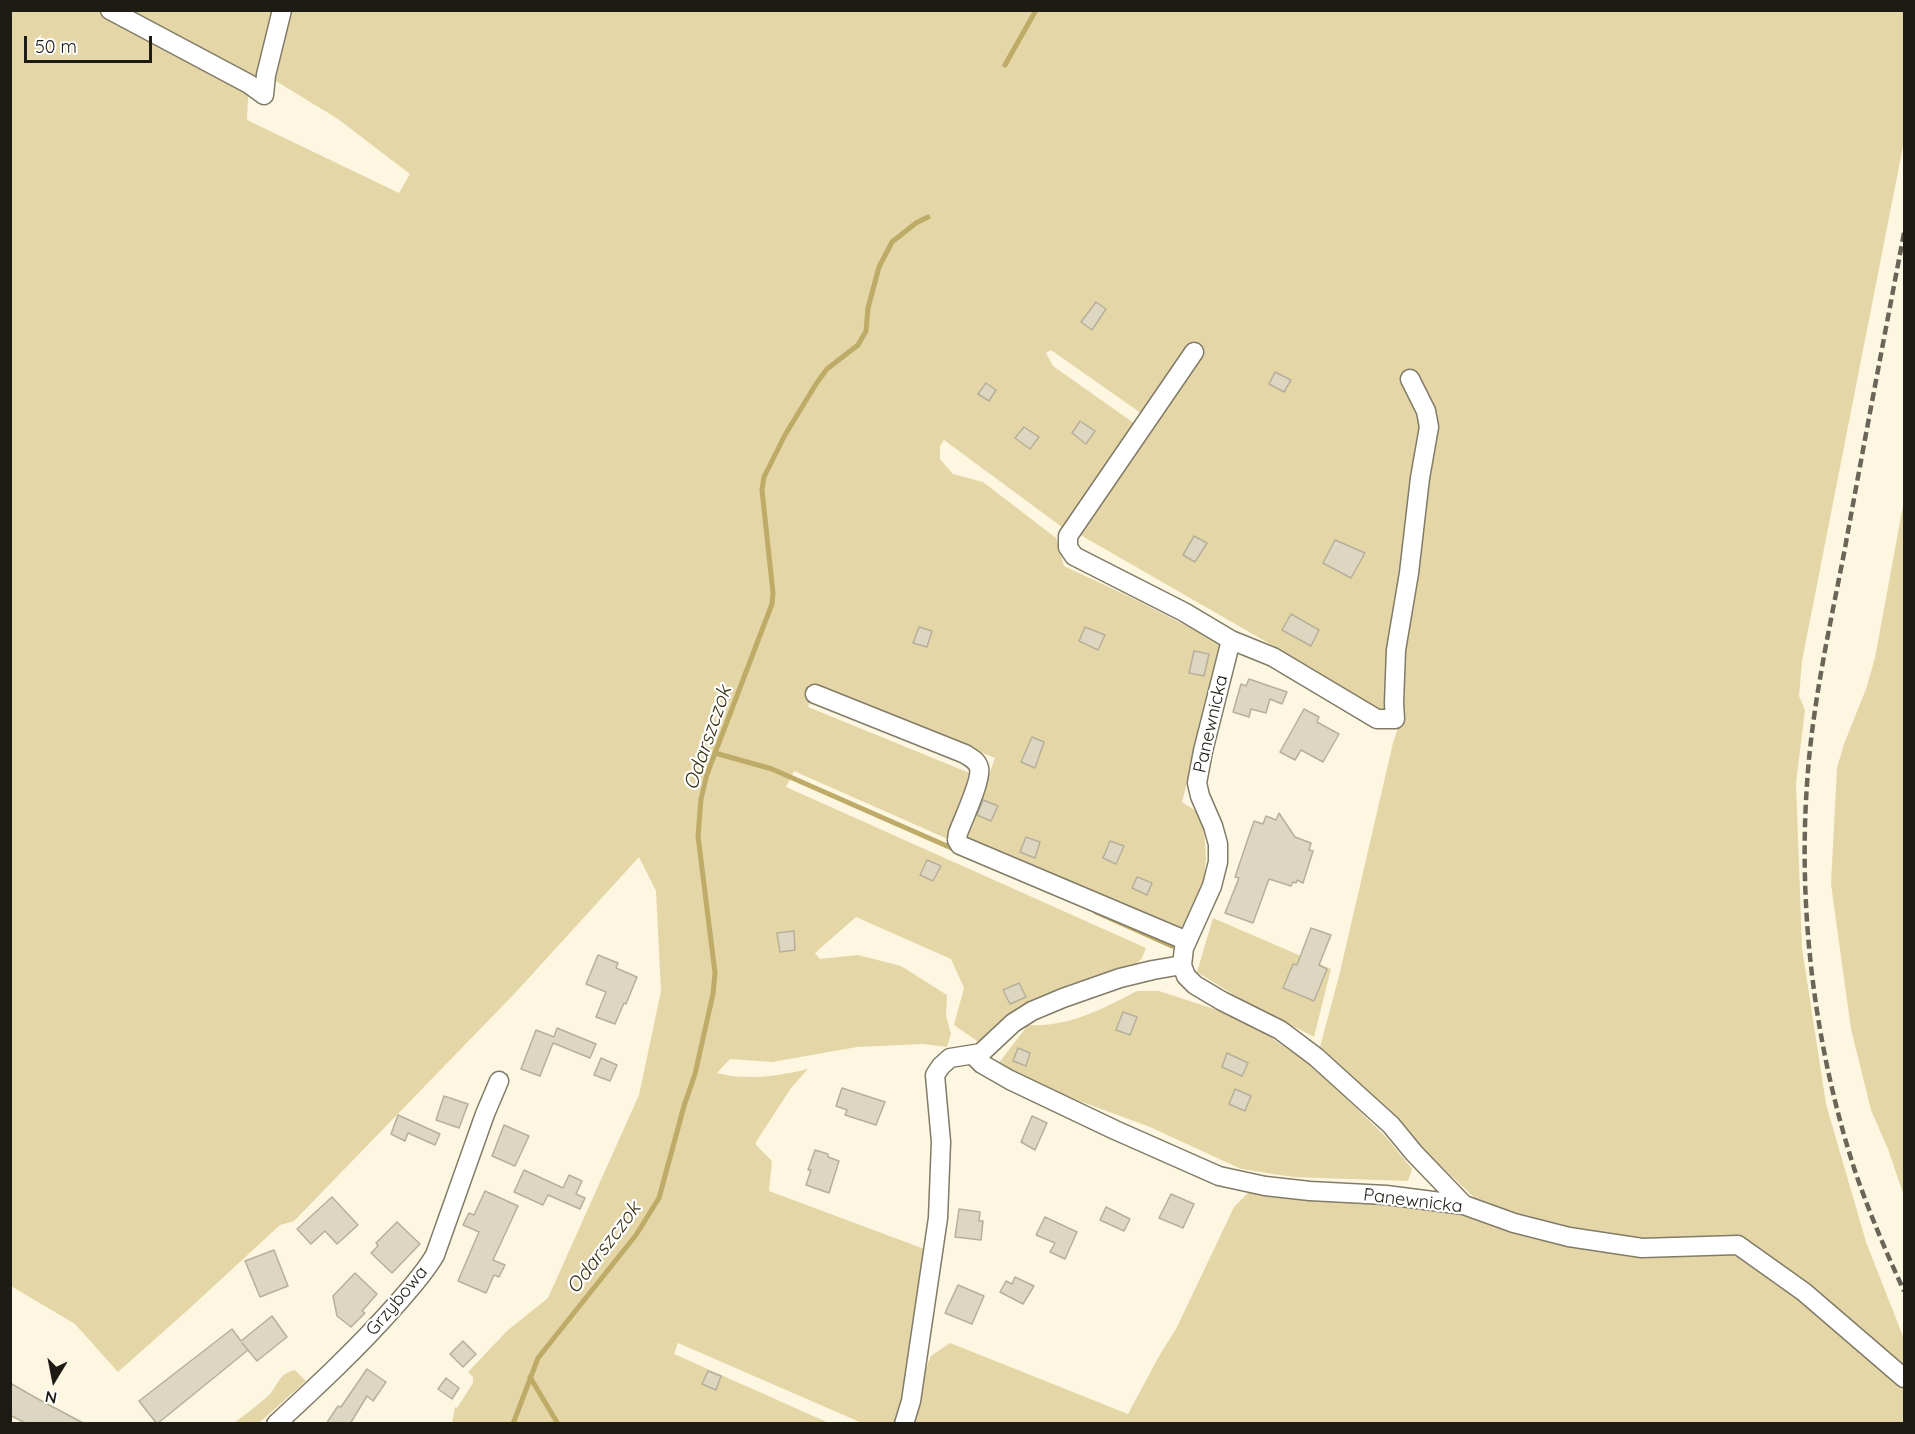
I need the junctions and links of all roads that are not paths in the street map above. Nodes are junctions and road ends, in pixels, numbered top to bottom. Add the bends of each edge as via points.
1 (110, 10) edge
2 (282, 10) edge
3 (1194, 352) dead end
4 (1410, 379) dead end
5 (1231, 640) junction
6 (815, 694) dead end
7 (1187, 941) junction
8 (1182, 965) junction
9 (973, 1054) junction
10 (499, 1081) dead end
11 (1464, 1205) junction
12 (1905, 1378) edge
13 (276, 1424) edge
14 (904, 1424) edge

1 - 2 street via 264,94
3 - 5 street via 1068,536 1068,547 1074,556
4 - 5 street via 1426,411 1429,427 1396,650 1395,719 1377,719 1273,657
5 - 7 street, Panewnicka via 1197,783 1218,844 1218,862 1212,886
6 - 7 street via 974,760 979,768 978,779 958,833 960,845
7 - 8 street, Panewnicka
8 - 9 street via 1120,978 1032,1011 981,1053
8 - 11 street via 1195,985 1280,1030 1316,1057 1391,1125
9 - 11 street, Panewnicka via 982,1064 1010,1080 1219,1176 1265,1186
9 - 14 street via 950,1058 935,1075 941,1142 938,1218 911,1401
10 - 13 street, Grzybowa via 426,1271 335,1371
11 - 12 street, Panewnicka via 1569,1237 1631,1247 1738,1245 1804,1292

